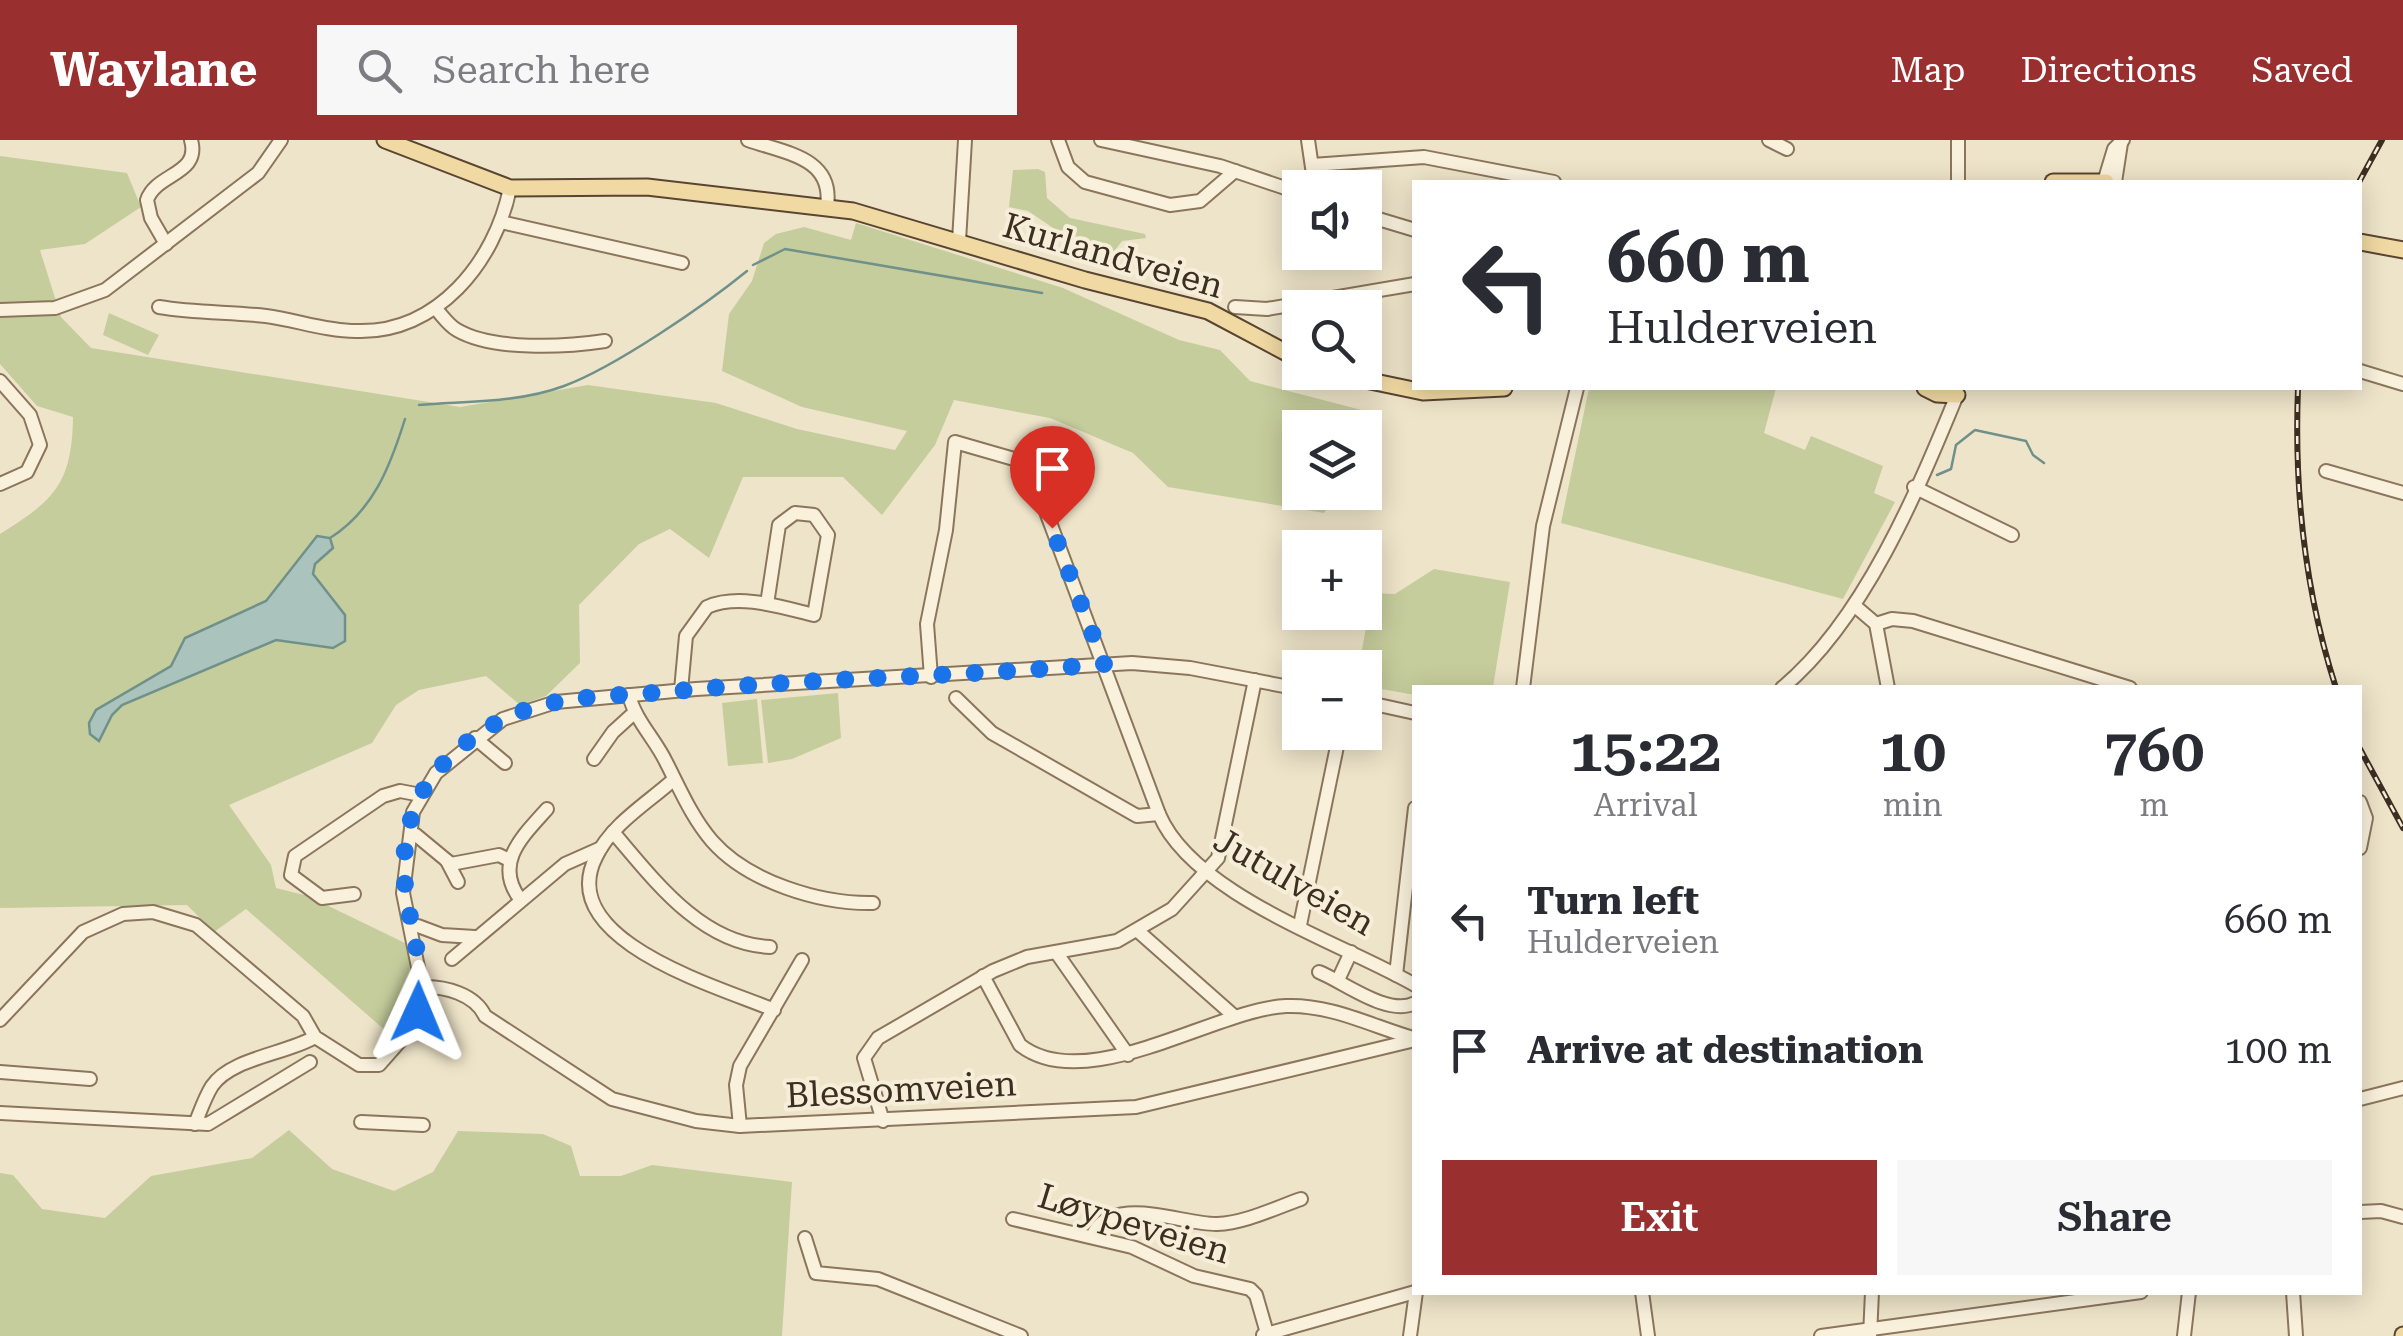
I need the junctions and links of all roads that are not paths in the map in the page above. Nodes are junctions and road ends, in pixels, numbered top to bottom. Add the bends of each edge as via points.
1 (191, 140) edge
2 (281, 140) edge
3 (384, 140) edge
4 (748, 140) edge
5 (965, 140) edge
6 (1058, 140) edge
7 (1101, 140) edge
8 (1308, 140) edge
9 (1770, 140) edge
10 (1958, 140) edge
11 (2122, 141) edge
12 (1787, 149) dead end
13 (1312, 165) junction
14 (1235, 170) junction
15 (1312, 170) edge
16 (1544, 180) edge
17 (1958, 180) edge
18 (2106, 180) edge
19 (2115, 180) edge
20 (1282, 187) edge
21 (510, 188) junction
22 (828, 206) junction
23 (1382, 220) edge
24 (501, 222) junction
25 (1412, 229) edge
26 (960, 241) junction
27 (2364, 243) edge
28 (166, 244) junction
29 (2403, 250) edge
30 (682, 263) dead end
31 (1412, 285) edge
32 (159, 307) dead end
33 (1235, 307) dead end
34 (435, 308) junction
35 (0, 310) edge
36 (604, 341) dead end
37 (1282, 350) edge
38 (2362, 372) edge
39 (0, 381) edge
40 (1382, 384) edge
41 (2403, 384) edge
42 (1412, 390) edge
43 (1413, 390) edge
44 (1464, 390) edge
45 (1577, 390) edge
46 (1928, 390) edge
47 (1955, 390) edge
48 (2326, 471) dead end
49 (0, 484) edge
50 (1914, 487) junction
51 (2403, 493) edge
52 (2012, 535) dead end
53 (767, 604) junction
54 (1855, 606) junction
55 (1876, 624) junction
56 (1104, 664) junction
57 (931, 677) junction
58 (1255, 680) junction
59 (1282, 685) edge
60 (1524, 685) edge
61 (1785, 685) edge
62 (1887, 685) edge
63 (2121, 685) edge
64 (680, 690) junction
65 (629, 695) junction
66 (956, 698) dead end
67 (1382, 706) edge
68 (636, 712) junction
69 (1412, 712) edge
70 (476, 738) junction
71 (1336, 750) edge
72 (594, 759) dead end
73 (505, 764) dead end
74 (672, 781) junction
75 (421, 795) junction
76 (2362, 807) edge
77 (547, 809) dead end
78 (1159, 814) junction
79 (506, 828) dead end
80 (613, 832) junction
81 (2362, 833) edge
82 (1412, 834) edge
83 (416, 835) dead end
84 (520, 839) junction
85 (601, 848) junction
86 (510, 860) junction
87 (447, 861) junction
88 (1206, 869) junction
89 (458, 882) dead end
90 (354, 894) dead end
91 (520, 899) junction
92 (873, 903) dead end
93 (1300, 925) junction
94 (418, 926) dead end
95 (1139, 932) junction
96 (478, 936) junction
97 (770, 947) dead end
98 (1056, 952) junction
99 (1350, 952) junction
100 (452, 959) dead end
101 (802, 960) dead end
102 (1319, 972) dead end
103 (1396, 975) junction
104 (984, 976) junction
105 (1338, 980) junction
106 (1412, 983) edge
107 (422, 987) junction
108 (1412, 1004) edge
109 (774, 1010) junction
110 (1234, 1016) junction
111 (0, 1020) edge
112 (315, 1036) junction
113 (1412, 1038) edge
114 (1412, 1040) edge
115 (1128, 1054) junction
116 (310, 1062) dead end
117 (0, 1072) edge
118 (90, 1079) dead end
119 (2403, 1088) edge
120 (2362, 1099) edge
121 (0, 1114) edge
122 (882, 1121) junction
123 (361, 1122) dead end
124 (194, 1124) junction
125 (423, 1126) dead end
126 (740, 1126) junction
127 (1301, 1199) dead end
128 (2362, 1212) edge
129 (2403, 1217) edge
130 (1013, 1219) dead end
131 (1092, 1236) junction
132 (805, 1238) dead end
133 (1412, 1293) edge
134 (1415, 1295) edge
135 (1642, 1295) edge
136 (1872, 1295) edge
137 (2122, 1295) edge
138 (2189, 1295) edge
139 (2293, 1295) edge
140 (1870, 1333) edge
141 (1264, 1334) edge
142 (1022, 1336) edge
143 (1410, 1336) edge
144 (1648, 1336) edge
145 (1821, 1336) edge
146 (2184, 1336) edge
147 (2296, 1336) edge

1 - 28 street via 188,164 157,184 147,200
2 - 28 street via 258,173
3 - 21 main road
4 - 22 street via 815,164 827,180
5 - 26 street
6 - 14 street via 1068,167 1085,182 1170,205 1200,202
7 - 14 street
8 - 13 street
9 - 12 street
10 - 17 street
11 - 18 street
11 - 19 street
13 - 15 street
13 - 16 street via 1424,157
14 - 20 street
21 - 22 main road, Kurlandveien via 647,187
21 - 24 street
22 - 26 main road, Kurlandveien
23 - 25 street
24 - 30 street
24 - 34 street via 479,266
26 - 37 main road, Kurlandveien via 1208,311
27 - 29 main road
28 - 35 street via 88,299
31 - 33 street via 1267,309
32 - 34 street via 356,332 400,326
34 - 36 street via 459,332 496,340 555,347
38 - 41 street
39 - 49 street via 30,415 40,445 26,472
40 - 42 main road
43 - 44 main road
45 - 60 street via 1543,526
46 - 47 main road
47 - 50 street
48 - 51 street
50 - 52 street
50 - 54 street
53 - 53 street via 820,618 828,535 809,513 795,513 779,525
53 - 64 street via 714,604 700,612 686,636
54 - 55 street
54 - 61 street
55 - 62 street
55 - 63 street via 1913,621
56 - 57 street
56 - 57 street, Jutulveien via 1030,469 954,442 946,530 927,624
56 - 58 street via 1152,664
56 - 78 street, Jutulveien
57 - 64 street
58 - 59 street
58 - 88 street via 1218,858
64 - 65 street
65 - 68 street
65 - 70 street via 541,705
66 - 78 street via 1007,743 1137,816
67 - 69 street
68 - 72 street
68 - 74 street
70 - 73 street
70 - 75 street
71 - 93 street
74 - 80 street
74 - 92 street via 710,839 736,863 813,896
75 - 90 street via 383,796 295,856 291,875 322,898
75 - 107 street via 402,874
76 - 81 street
77 - 84 street
78 - 88 street, Jutulveien via 1175,842
79 - 84 street
80 - 85 street
80 - 97 street via 686,912 737,940
82 - 103 street
83 - 87 street
84 - 86 street
85 - 91 street via 580,854
85 - 109 street via 589,894 614,929 688,979
86 - 87 street via 499,855
86 - 91 street via 509,878
87 - 89 street
88 - 93 street, Jutulveien
88 - 95 street via 1172,909
91 - 96 street
93 - 99 street, Jutulveien
94 - 96 street
95 - 98 street
95 - 110 street
96 - 100 street
98 - 104 street
98 - 115 street
99 - 103 street, Jutulveien
99 - 105 street
101 - 109 street
102 - 105 street
103 - 106 street, Jutulveien
104 - 115 street via 1024,1048 1078,1059
104 - 122 street via 868,1046 865,1072
105 - 108 street via 1388,1004
107 - 112 street via 409,1031 379,1065 359,1065
107 - 126 street, Blessomveien via 445,986 478,1004 486,1016 612,1099
109 - 126 street via 737,1076
110 - 113 street via 1308,1006
110 - 115 street
111 - 112 street via 83,932 122,914 153,912 207,933 303,1016
112 - 124 street via 228,1074 212,1086
114 - 122 street, Blessomveien via 1136,1107
116 - 124 street via 217,1122
117 - 118 street
119 - 120 street
121 - 124 street
122 - 126 street, Blessomveien
123 - 125 street
127 - 131 street via 1216,1224 1145,1214 1111,1218
128 - 129 street
130 - 131 street, Løypeveien
131 - 141 street, Løypeveien via 1253,1291
132 - 142 street via 816,1273 878,1279
133 - 141 street
134 - 143 street
135 - 144 street
136 - 140 street
137 - 140 street
138 - 146 street
139 - 147 street
140 - 145 street

